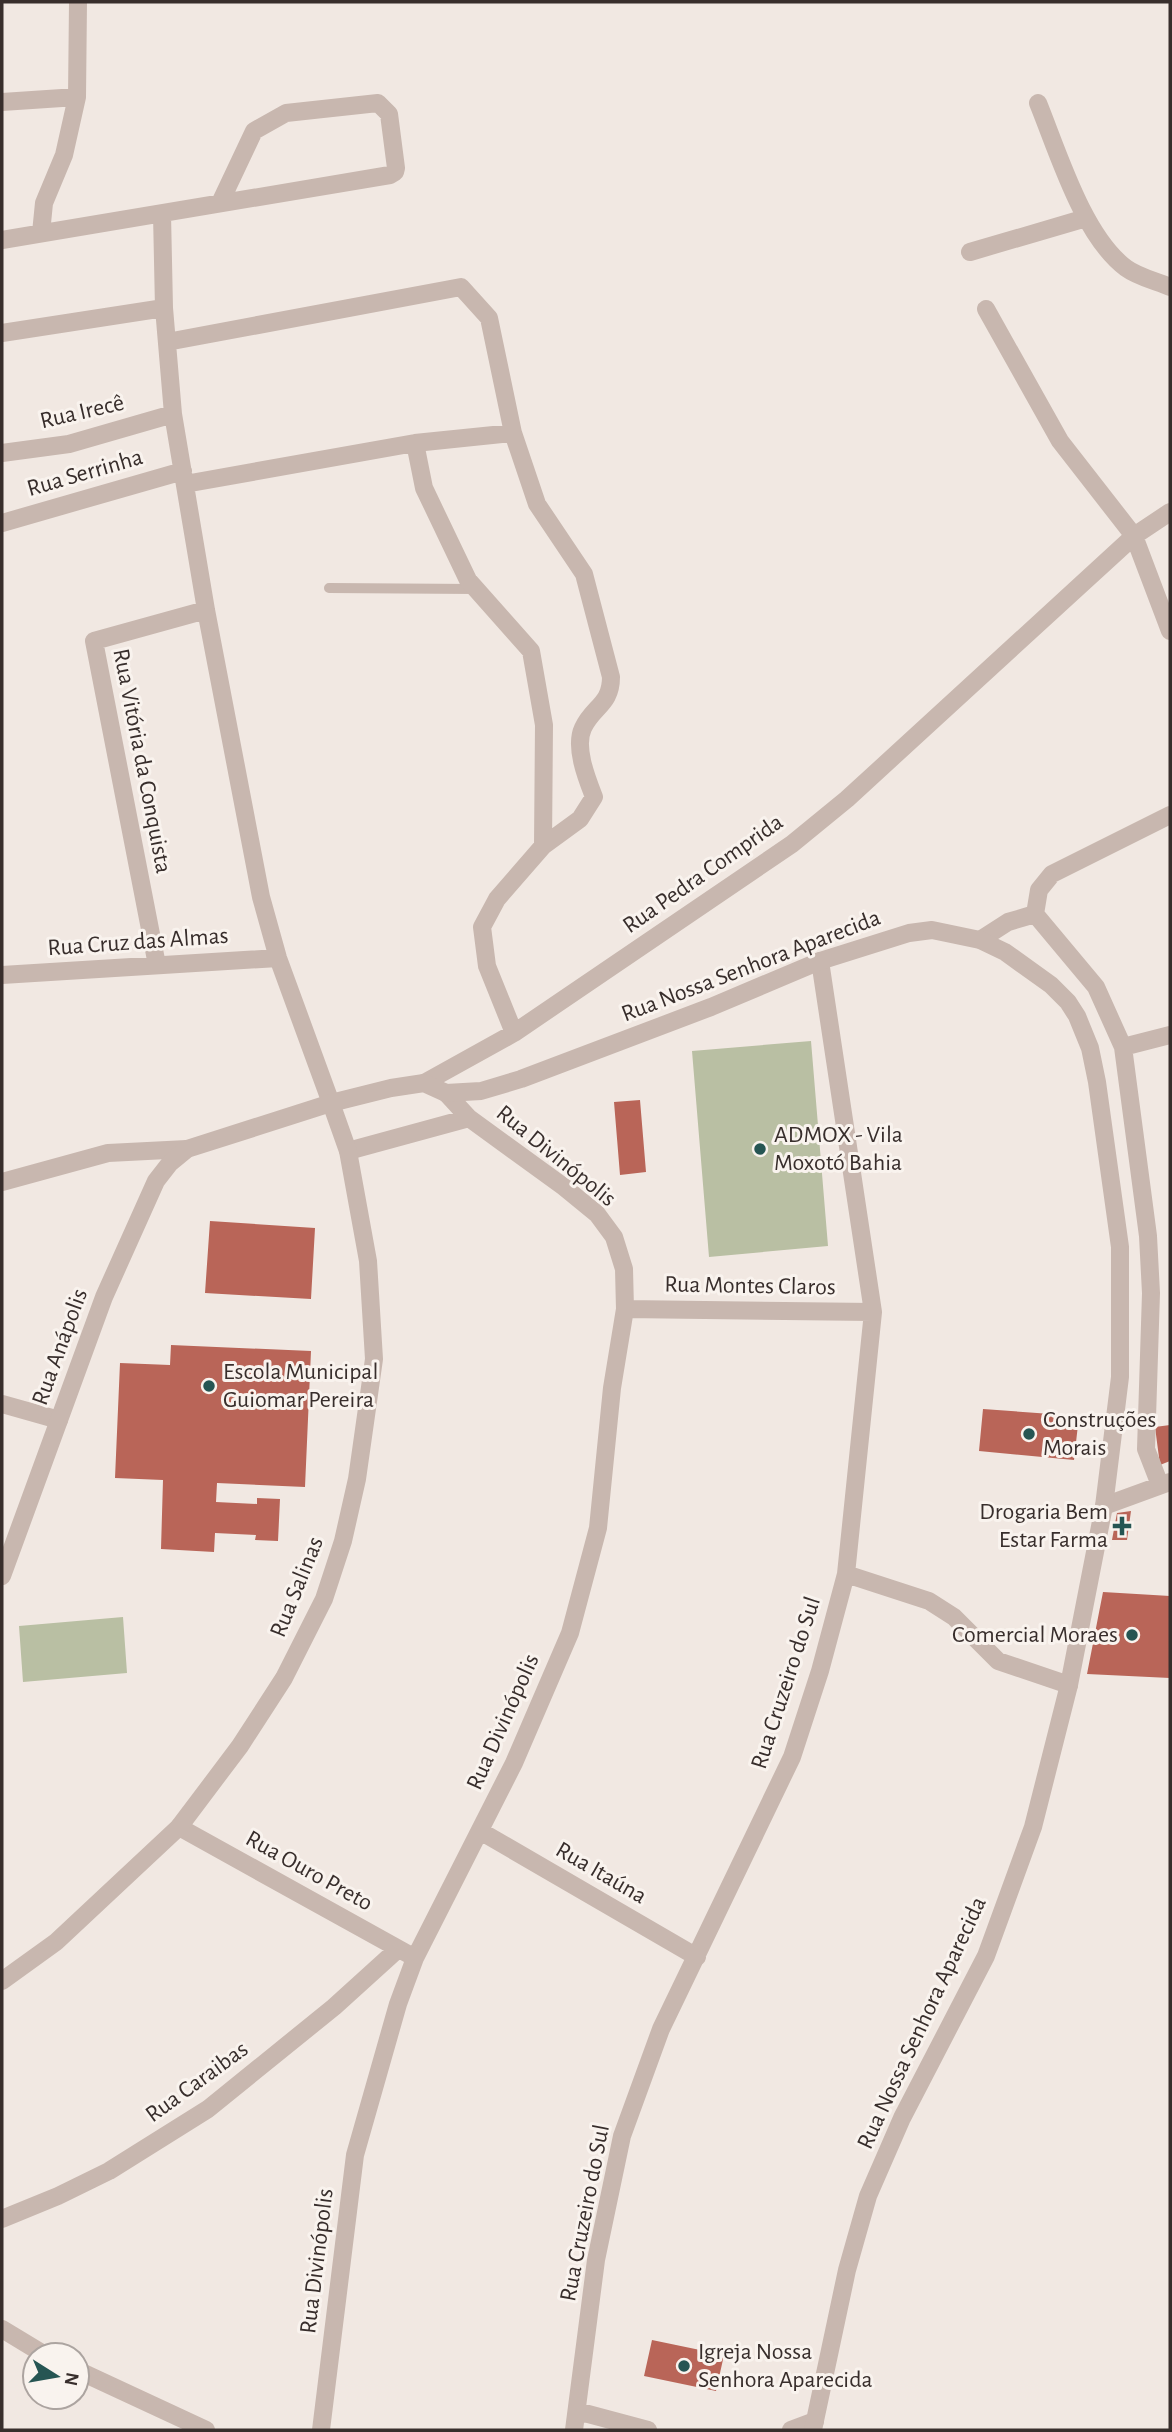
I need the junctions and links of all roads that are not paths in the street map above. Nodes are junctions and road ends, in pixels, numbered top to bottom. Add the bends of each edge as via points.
1 (78, 2) edge
2 (76, 97) junction
3 (2, 102) edge
4 (1038, 103) dead end
5 (220, 203) junction
6 (162, 214) junction
7 (1086, 218) junction
8 (41, 233) junction
9 (2, 240) edge
10 (970, 252) dead end
11 (1170, 287) edge
12 (164, 308) junction
13 (986, 309) dead end
14 (2, 333) edge
15 (167, 342) junction
16 (173, 414) junction
17 (513, 433) junction
18 (415, 443) junction
19 (2, 453) edge
20 (184, 477) junction
21 (1170, 512) edge
22 (2, 523) edge
23 (1135, 536) junction
24 (329, 588) dead end
25 (475, 589) junction
26 (206, 610) junction
27 (1170, 631) edge
28 (1170, 815) edge
29 (543, 846) junction
30 (1035, 914) junction
31 (980, 940) junction
32 (278, 958) junction
33 (820, 961) junction
34 (157, 965) junction
35 (2, 975) edge
36 (513, 1033) junction
37 (1170, 1035) edge
38 (1123, 1047) junction
39 (424, 1083) junction
40 (446, 1093) junction
41 (331, 1103) junction
42 (470, 1118) junction
43 (187, 1149) junction
44 (348, 1150) junction
45 (2, 1182) edge
46 (625, 1309) junction
47 (873, 1312) junction
48 (2, 1404) edge
49 (59, 1420) junction
50 (1165, 1483) edge
51 (1104, 1506) junction
52 (846, 1574) junction
53 (2, 1575) edge
54 (1069, 1685) junction
55 (179, 1826) junction
56 (480, 1831) junction
57 (398, 1949) junction
58 (697, 1957) junction
59 (415, 1958) junction
60 (2, 1981) edge
61 (2, 2219) edge
62 (2, 2329) edge
63 (22, 2341) edge
64 (91, 2377) edge
65 (577, 2411) junction
66 (814, 2426) edge
67 (206, 2430) edge
68 (321, 2430) edge
69 (574, 2430) edge
70 (648, 2430) edge
71 (791, 2430) edge

1 - 2 street
2 - 3 street
2 - 8 street via 64,155 44,203
4 - 7 street
5 - 5 street via 254,131 286,113 379,103 389,114 396,168 390,176
5 - 6 street
6 - 8 street
6 - 12 street, Rua Salinas
7 - 10 street
7 - 11 street via 1127,269
8 - 9 street
12 - 14 street
12 - 15 street, Rua Salinas
13 - 23 street via 1060,441
15 - 16 street, Rua Salinas
15 - 17 street via 461,287 489,317
16 - 19 street, Rua Irecê via 69,444
16 - 20 street, Rua Salinas
17 - 18 street, Rua Serrinha
17 - 29 street via 537,504 584,574 611,677 611,691 582,729 581,764 594,797 580,818
18 - 20 street, Rua Serrinha
18 - 25 street via 424,488
20 - 22 street, Rua Serrinha
20 - 26 street, Rua Salinas
21 - 23 street, Rua Pedra Comprida
23 - 27 street
23 - 36 street, Rua Pedra Comprida via 792,844
24 - 25 lane
25 - 29 street via 531,650 544,725
26 - 32 street, Rua Salinas via 261,897
26 - 34 street, Rua Vitória da Conquista via 93,640
28 - 30 street via 1052,874 1038,890
29 - 36 street via 496,899 482,927 487,966
30 - 31 street via 1008,922
30 - 38 street via 1096,987
31 - 33 street, Rua Nossa Senhora Aparecida via 932,930 909,933
31 - 51 street, Rua Nossa Senhora Aparecida via 1051,985 1077,1016 1090,1048 1120,1247 1120,1377
32 - 34 street, Rua Cruz das Almas
32 - 41 street, Rua Salinas
33 - 40 street, Rua Nossa Senhora Aparecida via 521,1079 481,1091
33 - 47 street, Rua Cruzeiro do Sul
34 - 35 street, Rua Cruz das Almas
36 - 39 street, Rua Pedra Comprida
37 - 38 street
38 - 50 street via 1149,1247 1146,1448
39 - 40 street, Rua Nossa Senhora Aparecida
39 - 41 street, Rua Pedra Comprida
40 - 42 street, Rua Divinópolis
41 - 43 street, Rua Pedra Comprida
41 - 44 street, Rua Salinas
42 - 44 street
42 - 46 street, Rua Divinópolis via 597,1214 614,1237 624,1269
43 - 45 street via 108,1153
43 - 49 street, Rua Anápolis via 156,1181 104,1297
44 - 55 street, Rua Salinas via 368,1261 374,1359 343,1541 324,1599 284,1678
46 - 47 street, Rua Montes Claros
46 - 56 street, Rua Divinópolis via 598,1528 587,1576 565,1645
47 - 52 street, Rua Cruzeiro do Sul
48 - 49 street
49 - 53 street, Rua Anápolis
50 - 51 street
51 - 54 street, Rua Nossa Senhora Aparecida
52 - 54 street via 929,1601 954,1617 998,1661
52 - 58 street, Rua Cruzeiro do Sul via 792,1757
54 - 66 street, Rua Nossa Senhora Aparecida via 1033,1826 1003,1913 868,2196 847,2270
55 - 57 street, Rua Ouro Preto
55 - 60 street, Rua Salinas via 56,1942
56 - 58 street, Rua Itaúna
56 - 59 street, Rua Divinópolis
57 - 59 street, Rua Ouro Preto
57 - 61 street, Rua Caraibas via 208,2109 109,2171
58 - 65 street, Rua Cruzeiro do Sul via 662,2029 622,2136 596,2260
59 - 68 street, Rua Divinópolis via 355,2155
62 - 63 street
64 - 67 street
65 - 69 street, Rua Cruzeiro do Sul
65 - 70 street
66 - 71 street

